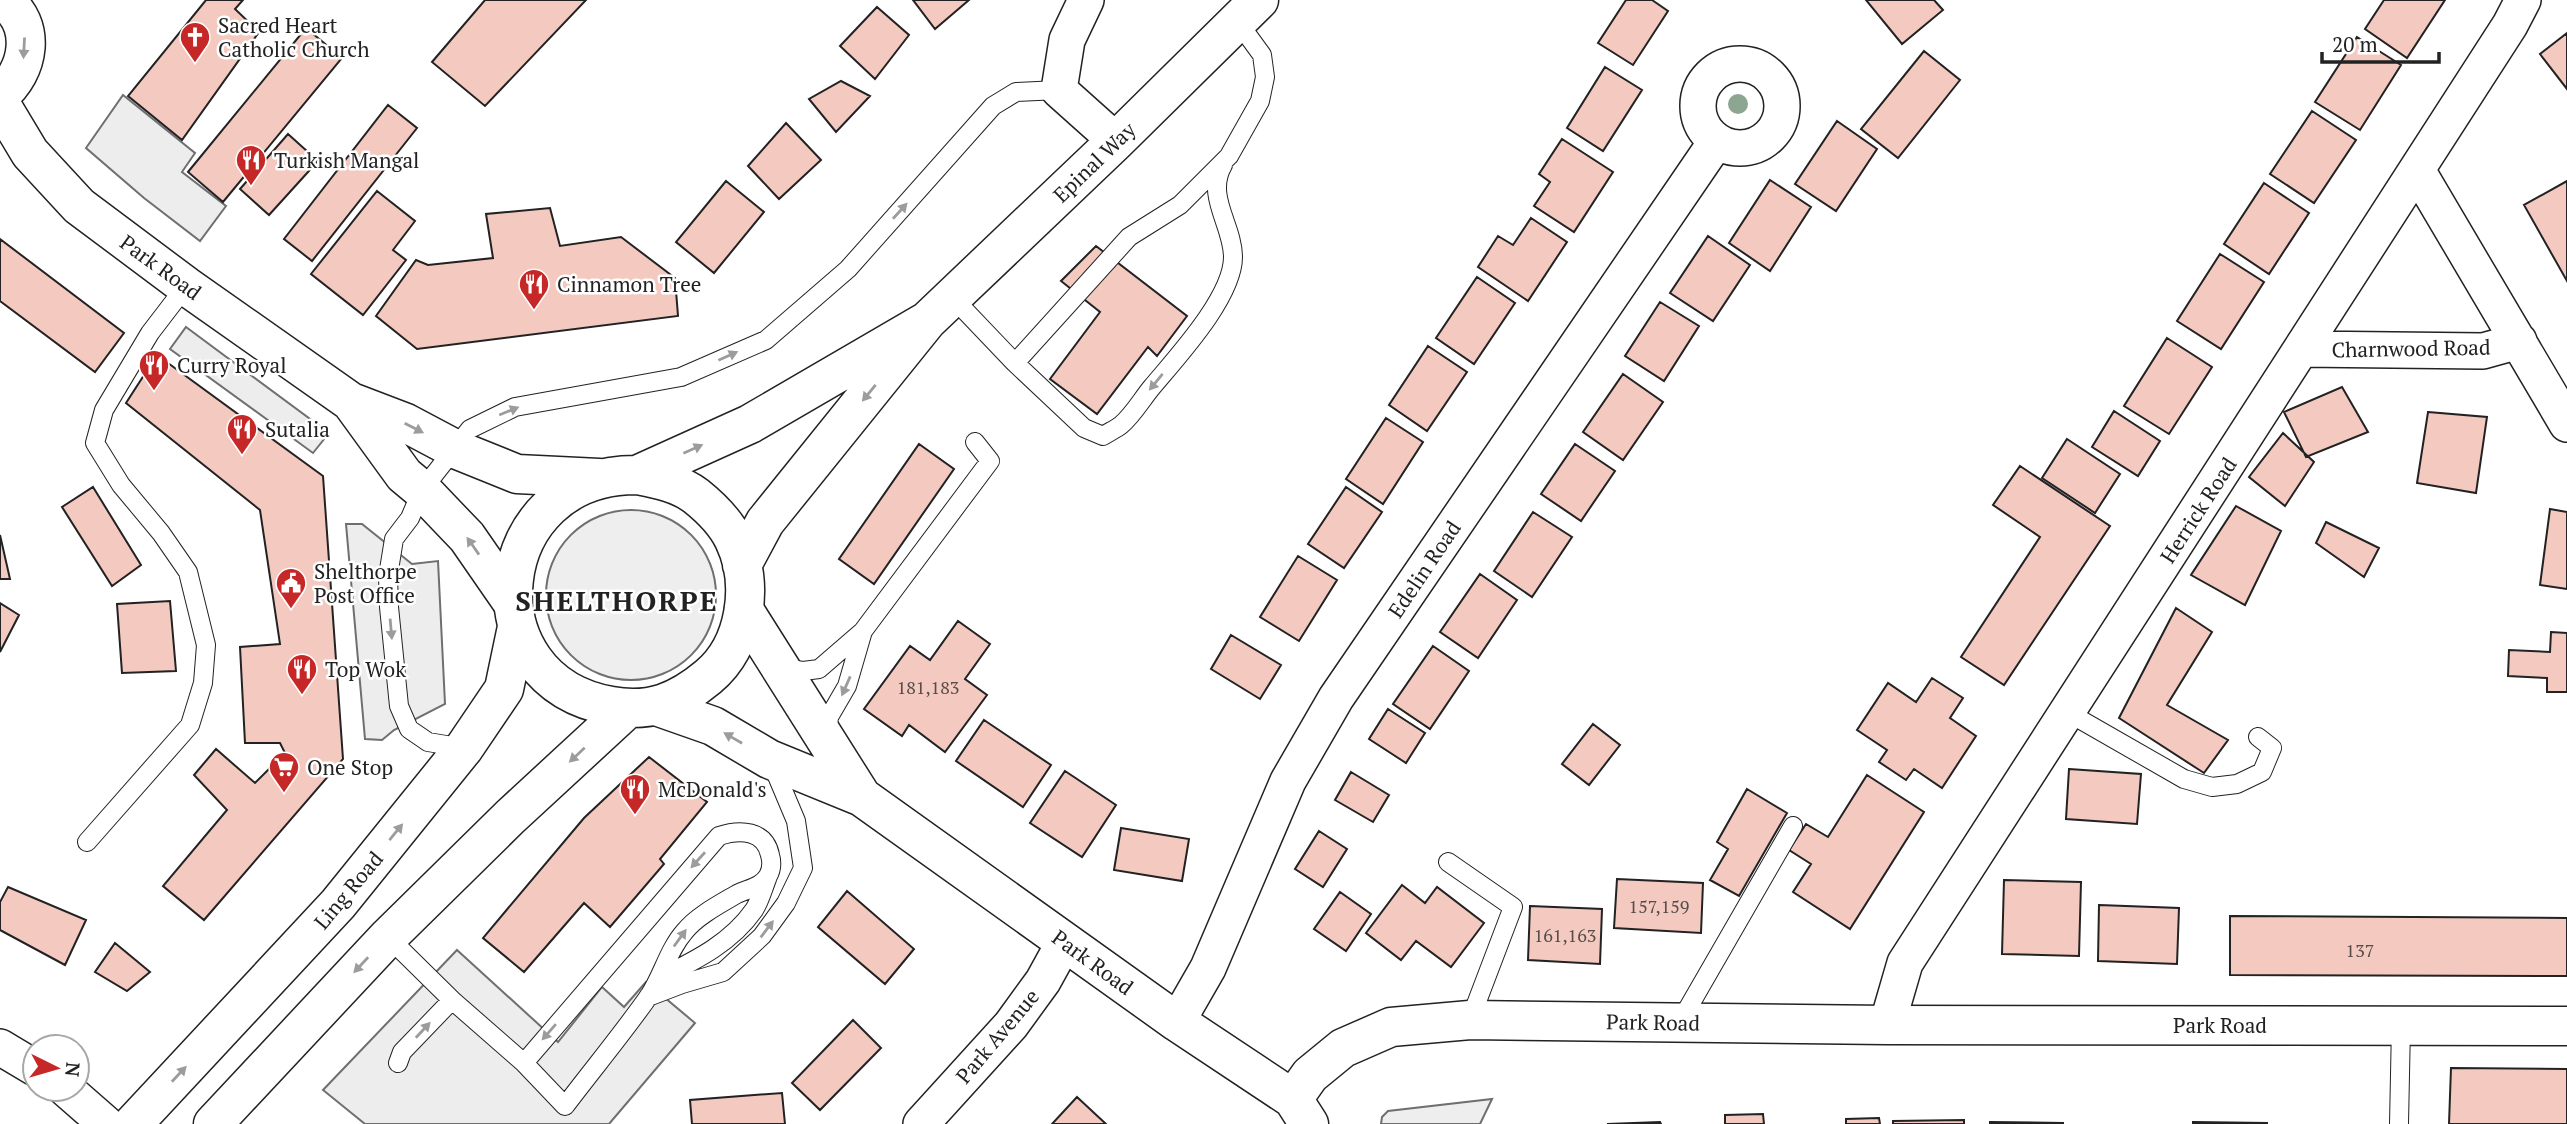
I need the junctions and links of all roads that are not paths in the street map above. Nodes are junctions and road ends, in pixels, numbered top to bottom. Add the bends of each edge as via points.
1 (4, 0) edge
2 (1086, 0) edge
3 (2523, 0) edge
4 (1249, 11) edge
5 (1059, 90) junction
6 (0, 95) edge
7 (0, 103) edge
8 (1116, 141) junction
9 (1716, 142) dead end
10 (1229, 156) junction
11 (2417, 170) junction
12 (186, 286) junction
13 (939, 309) junction
14 (2519, 341) junction
15 (2302, 349) junction
16 (1015, 363) junction
17 (351, 402) junction
18 (2567, 424) edge
19 (975, 442) dead end
20 (454, 449) junction
21 (637, 475) junction
22 (599, 478) junction
23 (422, 490) junction
24 (742, 565) junction
25 (744, 610) junction
26 (515, 615) junction
27 (863, 631) junction
28 (781, 667) junction
29 (641, 708) junction
30 (2067, 712) junction
31 (2258, 737) dead end
32 (826, 739) junction
33 (464, 748) junction
34 (769, 759) junction
35 (862, 797) junction
36 (1793, 826) dead end
37 (87, 842) dead end
38 (1448, 862) dead end
39 (769, 875) junction
40 (387, 937) junction
41 (1065, 942) junction
42 (660, 978) junction
43 (648, 997) junction
44 (452, 1000) junction
45 (1470, 1020) junction
46 (1177, 1022) junction
47 (1679, 1022) junction
48 (1887, 1025) junction
49 (2401, 1025) junction
50 (2567, 1026) edge
51 (0, 1047) edge
52 (21, 1060) edge
53 (398, 1063) dead end
54 (524, 1063) junction
55 (82, 1103) edge
56 (1301, 1112) edge
57 (106, 1124) edge
58 (132, 1124) edge
59 (213, 1124) edge
60 (921, 1124) edge
61 (2399, 1124) edge

1 -> 6 street via 21,21 26,38 20,72
2 - 5 street via 1068,40
3 - 11 street, Herrick Road
4 - 8 street, Epinal Way
4 - 10 lane via 1265,77 1260,101
5 - 8 street
20 -> 5 lane via 470,429 515,407 681,377 766,340 848,269 993,106 1016,92
7 - 12 street, Park Road via 30,153 79,206
8 - 13 street, Epinal Way
9 - 46 street, Edelin Road via 1336,698 1288,781 1208,968
10 - 16 lane via 1180,205 1129,237
10 -> 16 lane via 1216,177 1219,208 1233,257 1227,284 1199,329 1122,424 1103,436 1084,428
11 - 14 street, Charnwood Road
11 - 15 street, Herrick Road
12 - 17 street, Park Road
12 - 37 lane via 150,333 104,411 95,443 188,572 206,645 203,683 190,725
13 - 16 lane
21 -> 13 street, Epinal Way via 750,424
13 -> 24 street, Epinal Way via 765,523
14 - 15 street, Charnwood Road via 2483,351
14 - 18 street, Charnwood Road
15 - 30 street, Herrick Road
17 -> 20 street, Park Road via 406,423
17 - 23 street, Park Road via 404,475
19 - 27 lane via 990,461
20 - 22 street, Park Road via 517,474
20 - 23 lane
21 - 22 street
21 - 24 street via 694,494 717,515 734,540
22 - 26 street via 569,491 544,512 525,538 514,569
26 -> 23 street, Park Road via 467,537
23 -> 33 lane via 394,539 388,576 398,706 409,729 428,741
24 - 25 street
25 - 28 street, Park Road
25 - 29 street via 734,643 715,671 688,693
26 - 29 street via 533,659 559,686 591,703
26 - 33 street, Ling Road via 504,689
27 - 28 lane via 819,669
27 -> 32 lane via 848,686 829,717
28 - 32 street, Park Road
34 -> 29 street, Park Road via 713,726
29 -> 40 street via 510,817
30 - 31 lane via 2184,779 2211,787 2237,784 2262,772 2272,748
30 - 48 street, Herrick Road via 1905,963
32 - 35 street, Park Road
58 -> 33 street, Ling Road via 338,904
34 - 35 street, Park Road
43 -> 34 lane via 723,972 762,936 786,903 803,868 796,821
35 - 41 street, Park Road
36 - 47 lane
38 - 45 lane via 1513,907
39 - 42 lane via 755,908 717,948
42 -> 39 lane via 669,953 686,929 740,892 758,887
39 -> 54 lane via 769,848 759,836 746,831 719,836
40 - 44 lane
40 -> 59 street
41 - 46 street, Park Road
41 - 60 street, Park Avenue via 1012,1025
42 - 43 lane
43 - 54 lane via 565,1106
53 -> 44 lane via 402,1052
44 - 54 lane
45 - 47 street, Park Road
45 - 56 street, Park Road via 1391,1027 1343,1048 1310,1075
46 - 56 street, Park Road
47 - 48 street, Park Road
48 - 49 street, Park Road
49 - 50 street, Park Road
49 - 61 lane
51 - 52 street
55 - 57 street

